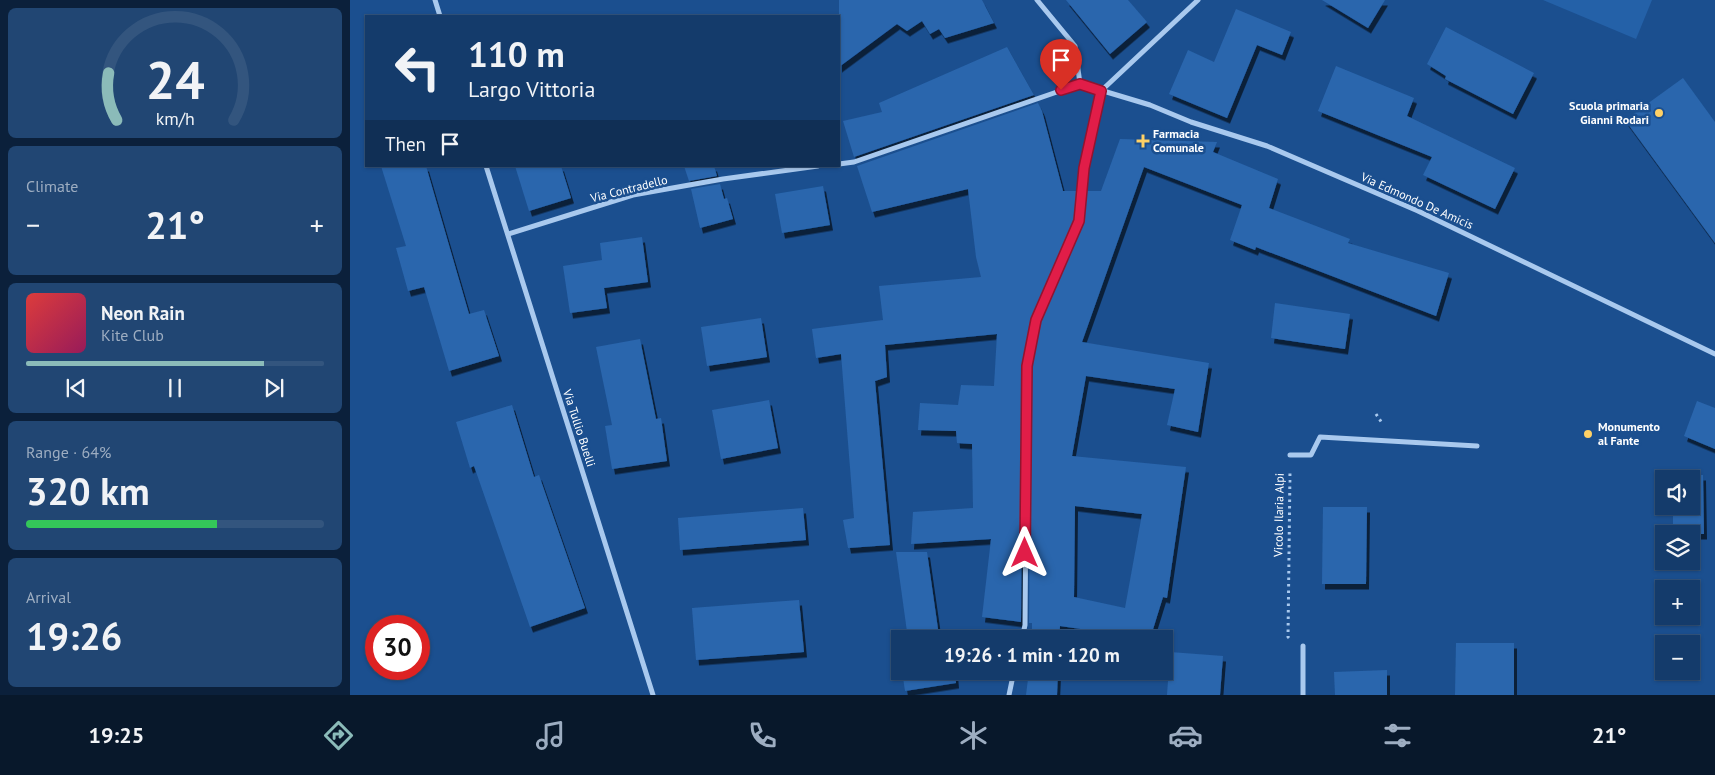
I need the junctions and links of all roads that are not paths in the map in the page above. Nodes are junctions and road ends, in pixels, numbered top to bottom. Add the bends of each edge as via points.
1 (435, 0) edge
2 (1037, 0) edge
3 (1198, 0) edge
4 (440, 15) edge
5 (1080, 84) junction
6 (1101, 91) junction
7 (840, 164) edge
8 (486, 167) edge
9 (810, 167) edge
10 (508, 234) junction
11 (1715, 354) edge
12 (1477, 446) dead end
13 (1290, 455) road end
14 (1024, 630) edge
15 (1303, 646) road end
16 (1012, 680) edge
17 (653, 695) edge
18 (1009, 695) edge
19 (1303, 695) edge

1 - 4 street
2 - 5 street via 1075,46
3 - 6 street
5 - 6 street, Via Edmondo De Amicis
5 - 7 street via 854,162
6 - 11 street, Via Edmondo De Amicis via 1267,146 1418,212
6 - 14 street via 1084,168 1079,221 1036,320 1027,366
8 - 10 street, Via Tullio Buelli
9 - 10 street, Via Contradello via 723,178 633,195
10 - 17 street, Via Tullio Buelli
12 - 13 street, Vicolo Ilaria Alpi via 1320,437 1311,455
15 - 19 street
16 - 18 street

